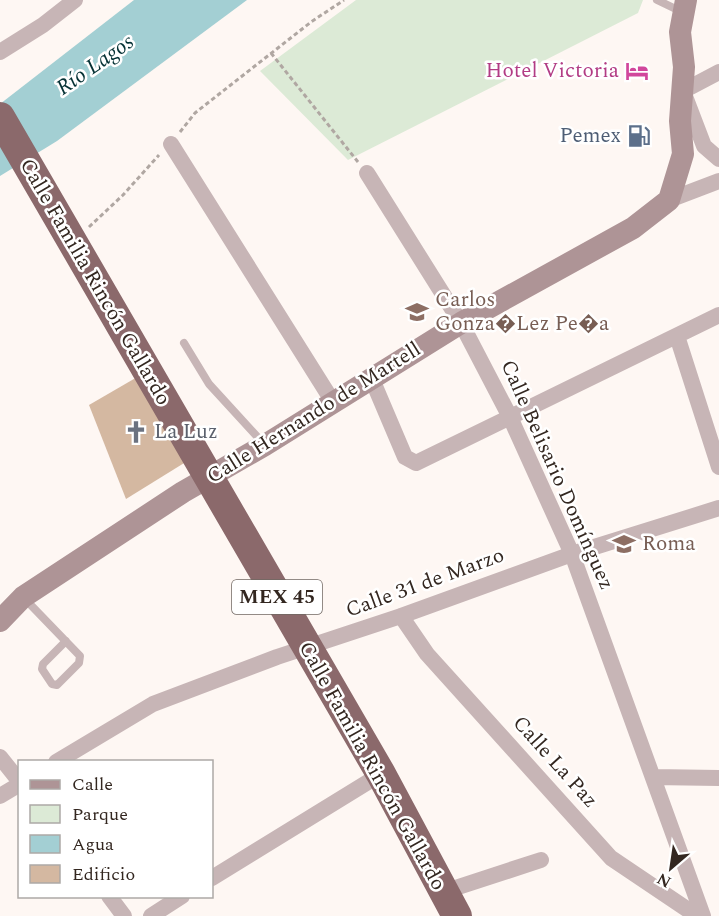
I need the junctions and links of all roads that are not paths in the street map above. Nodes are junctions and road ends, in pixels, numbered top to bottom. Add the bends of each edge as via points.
1 (75, 0) edge
2 (657, 0) edge
3 (684, 6) edge
4 (0, 52) edge
5 (719, 72) edge
6 (683, 91) junction
7 (0, 117) edge
8 (171, 144) road end
9 (719, 159) edge
10 (367, 173) road end
11 (719, 181) edge
12 (669, 200) junction
13 (719, 315) edge
14 (461, 323) junction
15 (677, 336) junction
16 (184, 343) dead end
17 (371, 377) junction
18 (333, 402) junction
19 (510, 417) junction
20 (265, 445) junction
21 (719, 467) edge
22 (210, 478) junction
23 (719, 508) edge
24 (572, 554) junction
25 (23, 597) junction
26 (401, 616) junction
27 (0, 621) edge
28 (66, 641) junction
29 (306, 648) junction
30 (0, 757) edge
31 (59, 760) edge
32 (381, 774) junction
33 (652, 777) junction
34 (719, 778) edge
35 (18, 780) edge
36 (18, 784) edge
37 (0, 796) edge
38 (541, 861) dead end
39 (213, 877) edge
40 (110, 898) edge
41 (180, 898) edge
42 (450, 904) edge
43 (124, 916) edge
44 (151, 916) edge
45 (697, 916) edge
46 (703, 916) edge

1 - 4 street
2 - 3 lane
3 - 6 street via 680,32
5 - 6 street
6 - 9 street via 704,146
6 - 12 street via 683,154
7 - 22 highway, Calle Familia Rincón Gallardo / MEX 45
8 - 18 street
10 - 14 street, Calle Belisario Domínguez
11 - 12 street
12 - 14 street, Calle Hernando de Martell via 633,228
13 - 15 street
14 - 17 street, Calle Hernando de Martell
14 - 19 street, Calle Belisario Domínguez
15 - 19 street
15 - 21 street
16 - 20 lane via 209,384
17 - 18 street, Calle Hernando de Martell
17 - 19 street via 405,457 416,463
18 - 20 street, Calle Hernando de Martell
19 - 24 street, Calle Belisario Domínguez
20 - 22 street, Calle Hernando de Martell
22 - 25 street, Calle Hernando de Martell
22 - 29 highway, Calle Familia Rincón Gallardo / MEX 45
23 - 24 street, Calle 31 de Marzo
24 - 26 street, Calle 31 de Marzo
24 - 33 street, Calle Belisario Domínguez
25 - 27 street, Calle Hernando de Martell
25 - 28 lane
26 - 29 street, Calle 31 de Marzo
26 - 45 street, Calle La Paz via 427,654 611,858
28 - 28 lane via 80,656 79,663 57,685 52,684 43,664
29 - 31 street, Calle 31 de Marzo via 153,704
29 - 32 highway, Calle Familia Rincón Gallardo / MEX 45
30 - 35 street
32 - 39 street
32 - 42 highway, Calle Familia Rincón Gallardo / MEX 45
33 - 34 street
33 - 46 street, Calle Belisario Domínguez
36 - 37 street
38 - 42 street
40 - 43 street
41 - 44 street

